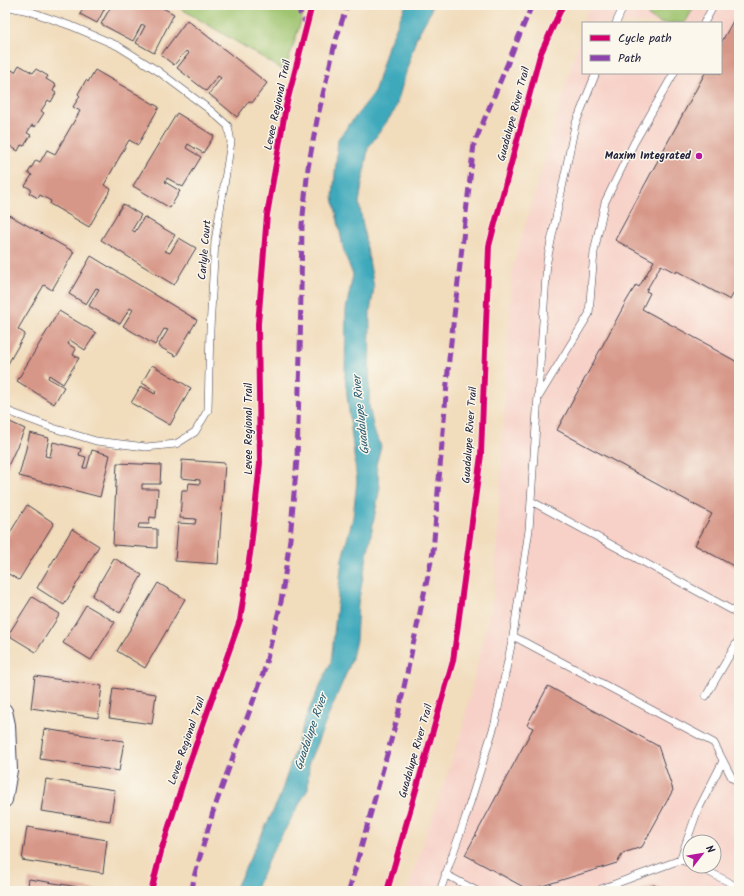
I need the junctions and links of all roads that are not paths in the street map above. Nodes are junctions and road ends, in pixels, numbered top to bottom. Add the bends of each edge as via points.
1 (624, 5) edge
2 (714, 5) edge
3 (5, 6) edge
4 (616, 22) edge
5 (705, 22) edge
6 (596, 74) edge
7 (673, 74) edge
8 (538, 400) junction
9 (5, 409) edge
10 (531, 501) junction
11 (739, 614) edge
12 (513, 636) junction
13 (739, 639) edge
14 (706, 696) dead end
15 (5, 711) edge
16 (724, 761) junction
17 (739, 782) edge
18 (5, 800) edge
19 (680, 860) joint
20 (445, 874) junction
21 (713, 874) edge
22 (739, 889) edge
23 (440, 891) edge
24 (477, 891) edge
25 (599, 891) edge

1 - 4 lane
2 - 5 lane
3 - 9 lane, Carlyle Court via 29,11 118,46 158,71 216,115 228,126 232,142 215,241 208,410 195,432 176,444 146,447 96,441
6 - 8 lane via 576,125 547,261
7 - 8 lane via 634,143 606,202 594,252 589,314
8 - 10 lane
10 - 11 lane
10 - 12 lane
12 - 16 lane via 714,743
12 - 20 lane via 496,724
13 - 14 lane
15 - 18 street via 10,770
16 - 17 lane via 732,778
16 - 19 lane via 697,812
19 - 25 lane
20 - 23 lane
20 - 24 lane
21 - 22 lane

